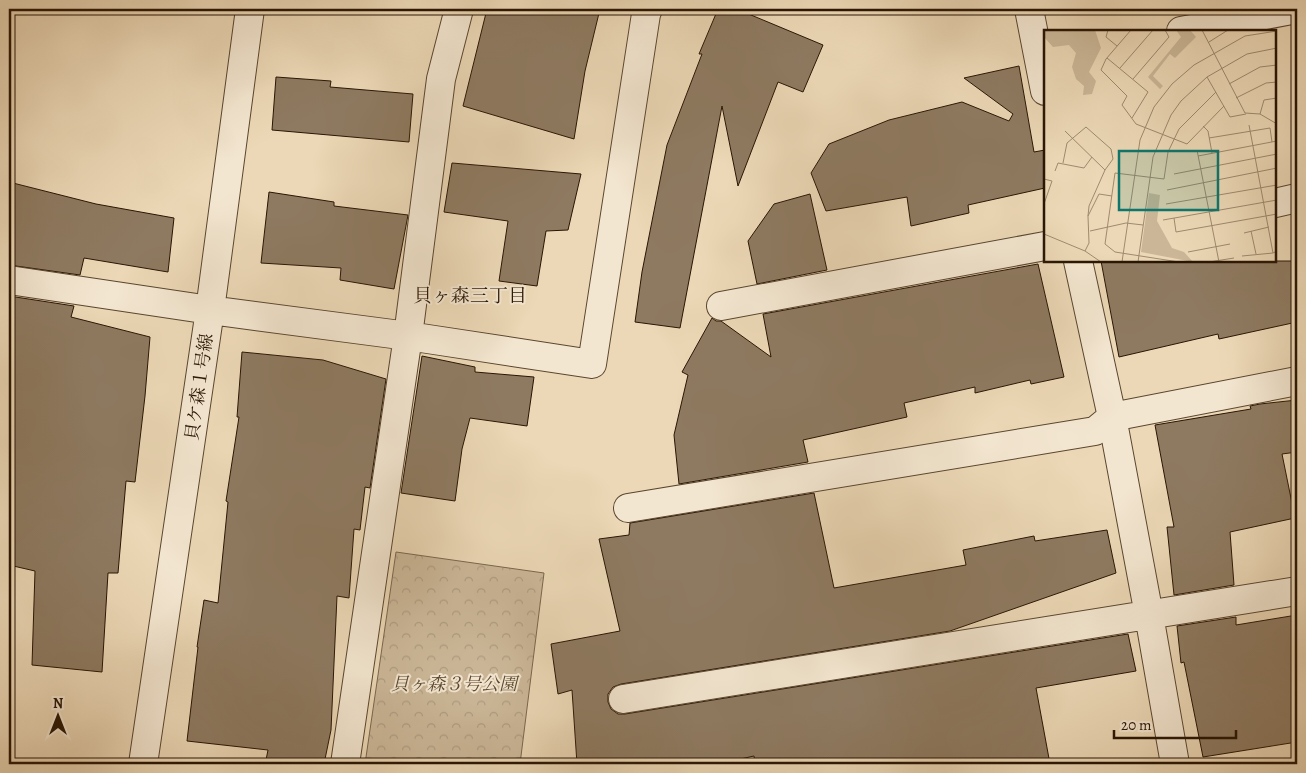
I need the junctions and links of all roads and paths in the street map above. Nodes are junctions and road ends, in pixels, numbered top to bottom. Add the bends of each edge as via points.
1 (250, 9) edge
2 (458, 9) edge
3 (648, 9) edge
4 (1029, 9) edge
5 (1297, 9) edge
6 (1218, 16) edge
7 (1183, 30) edge
8 (1042, 60) edge
9 (1044, 80) edge
10 (1297, 198) edge
11 (1276, 203) edge
12 (1044, 246) edge
13 (1078, 262) edge
14 (9, 280) edge
15 (721, 306) dead end
16 (210, 310) junction
17 (408, 336) junction
18 (1297, 381) edge
19 (1112, 417) junction
20 (628, 508) dead end
21 (1297, 591) edge
22 (1149, 615) junction
23 (623, 699) dead end
24 (143, 764) edge
25 (345, 764) edge
26 (1175, 764) edge

1 - 16 street, 貝ケ森１号線
2 - 17 street via 441,78
3 - 17 street via 592,364
4 - 8 street
5 - 6 street
6 - 7 street
8 - 9 street
10 - 11 street
12 - 15 street
13 - 19 street
14 - 16 street
16 - 17 street
16 - 24 street, 貝ケ森１号線
17 - 25 street
18 - 19 street
19 - 20 street via 1095,431
19 - 22 street
21 - 22 street
22 - 23 street
22 - 26 street

